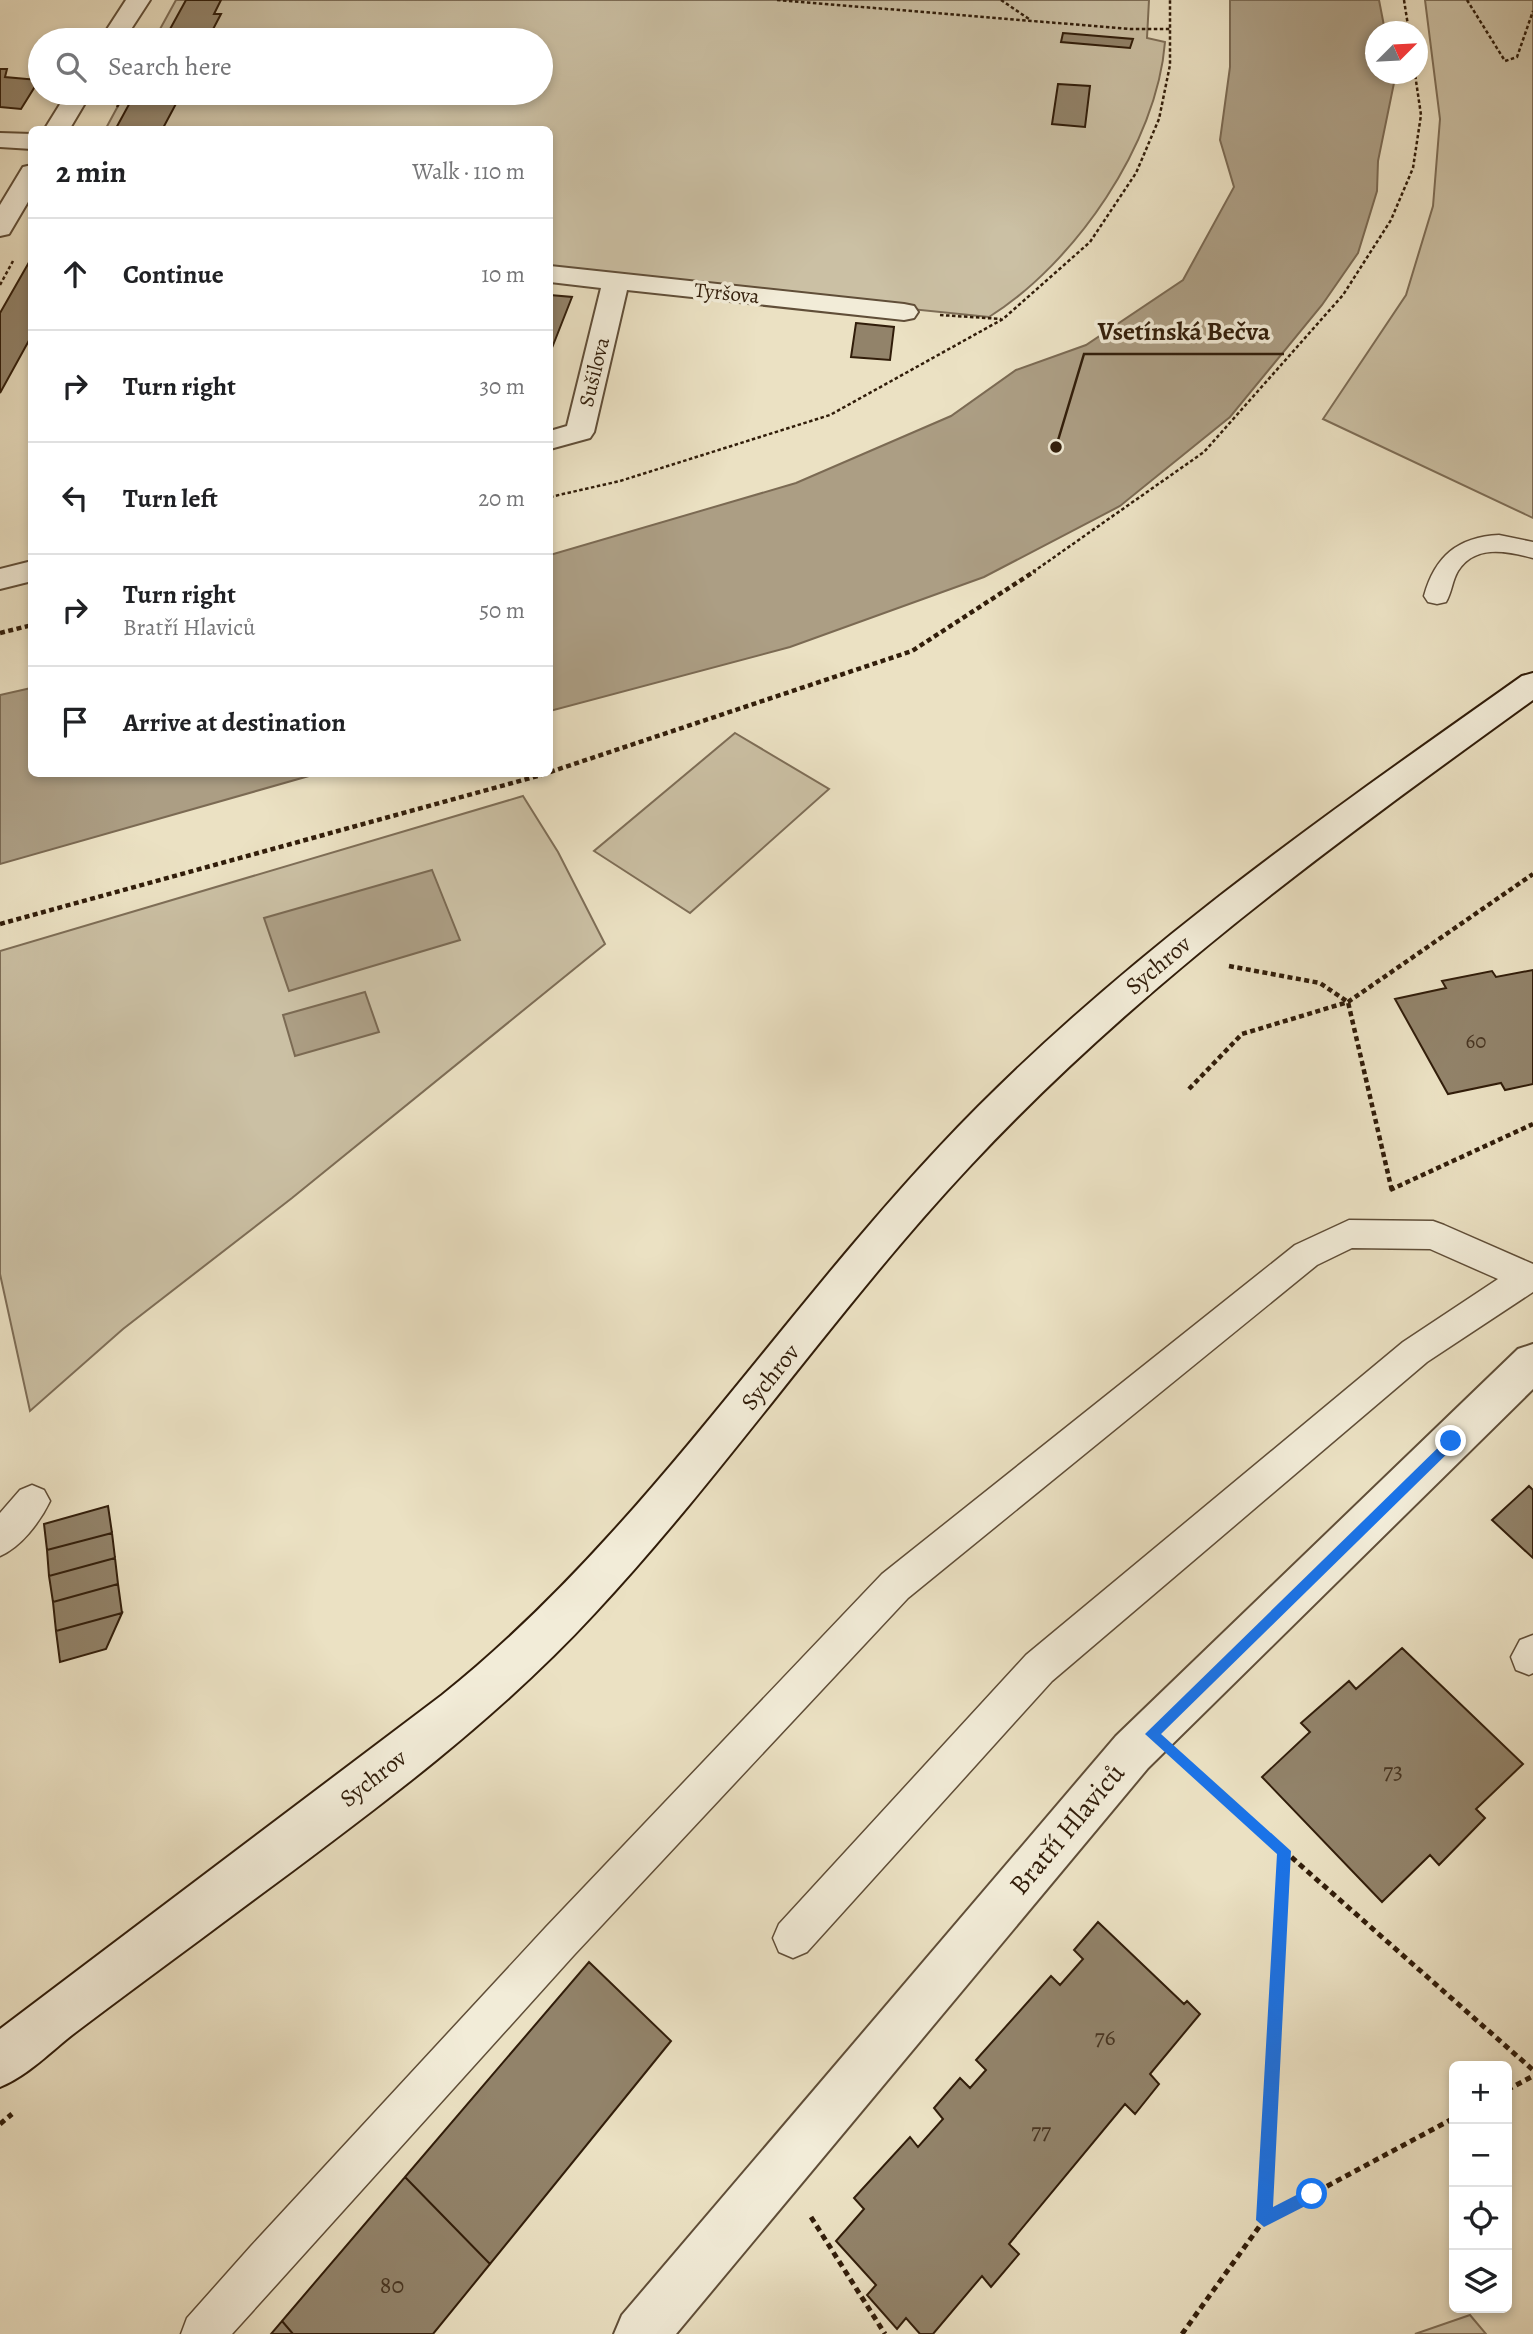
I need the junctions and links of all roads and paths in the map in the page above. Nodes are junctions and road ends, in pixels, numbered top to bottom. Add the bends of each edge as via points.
1 (138, 0) edge
2 (777, 0) edge
3 (802, 0) edge
4 (1001, 0) edge
5 (1404, 0) edge
6 (1467, 0) edge
7 (795, 1) edge
8 (1533, 11) edge
9 (1030, 20) junction
10 (1407, 21) edge
11 (120, 28) edge
12 (1171, 29) dead end
13 (1416, 84) edge
14 (72, 105) edge
15 (58, 126) edge
16 (0, 140) edge
17 (28, 142) edge
18 (28, 182) edge
19 (13, 221) edge
20 (553, 274) edge
21 (616, 281) junction
22 (904, 312) joint
23 (1003, 319) dead end
24 (553, 439) edge
25 (1533, 550) edge
26 (28, 573) edge
27 (0, 579) edge
28 (1437, 596) dead end
29 (28, 626) edge
30 (0, 633) edge
31 (1533, 684) edge
32 (553, 771) edge
33 (533, 777) edge
34 (1533, 874) edge
35 (0, 924) edge
36 (1220, 964) dead end
37 (1348, 1002) junction
38 (1189, 1089) dead end
39 (1533, 1124) edge
40 (1530, 1278) edge
41 (1532, 1365) edge
42 (32, 1501) dead end
43 (0, 1539) edge
44 (1152, 1734) junction
45 (1284, 1851) junction
46 (793, 1938) dead end
47 (0, 2062) edge
48 (1533, 2070) edge
49 (1533, 2076) edge
50 (1512, 2087) edge
51 (1449, 2121) edge
52 (780, 2169) junction
53 (1264, 2220) junction
54 (203, 2334) edge
55 (641, 2334) edge
56 (885, 2334) edge
57 (1182, 2334) edge

1 - 11 street
2 - 7 path
3 - 7 path
4 - 9 path
5 - 10 path
6 - 8 path via 1505,61 1517,57
7 - 9 path
9 - 12 path
13 - 32 path via 1421,115 1413,168 1391,220 1343,295 1204,452 1087,537 912,651
14 - 15 street
16 - 17 street
18 - 19 street
20 - 21 street, Tyršova
21 - 22 street, Tyršova
21 - 24 street, Sušilova via 580,432
22 - 23 path
25 - 28 lane via 1507,545 1467,548 1447,563
26 - 27 street
29 - 30 path
31 - 47 street, Sychrov via 1246,893 1049,1059 875,1247 669,1500 513,1665 316,1824
33 - 35 path
34 - 37 path
36 - 37 path via 1310,980
37 - 38 path via 1242,1034
37 - 39 path via 1389,1191
40 - 46 lane via 1415,1352 1040,1668
40 - 54 lane via 1433,1235 1349,1234 1295,1263 895,1586 560,1941
41 - 44 street, Bratří Hlaviců
42 - 43 lane
44 - 45 path
44 - 52 street, Bratří Hlaviců via 1132,1752
45 - 48 path
45 - 53 path
49 - 50 path
51 - 53 path
52 - 55 street, Bratří Hlaviců
52 - 56 path
53 - 57 path

